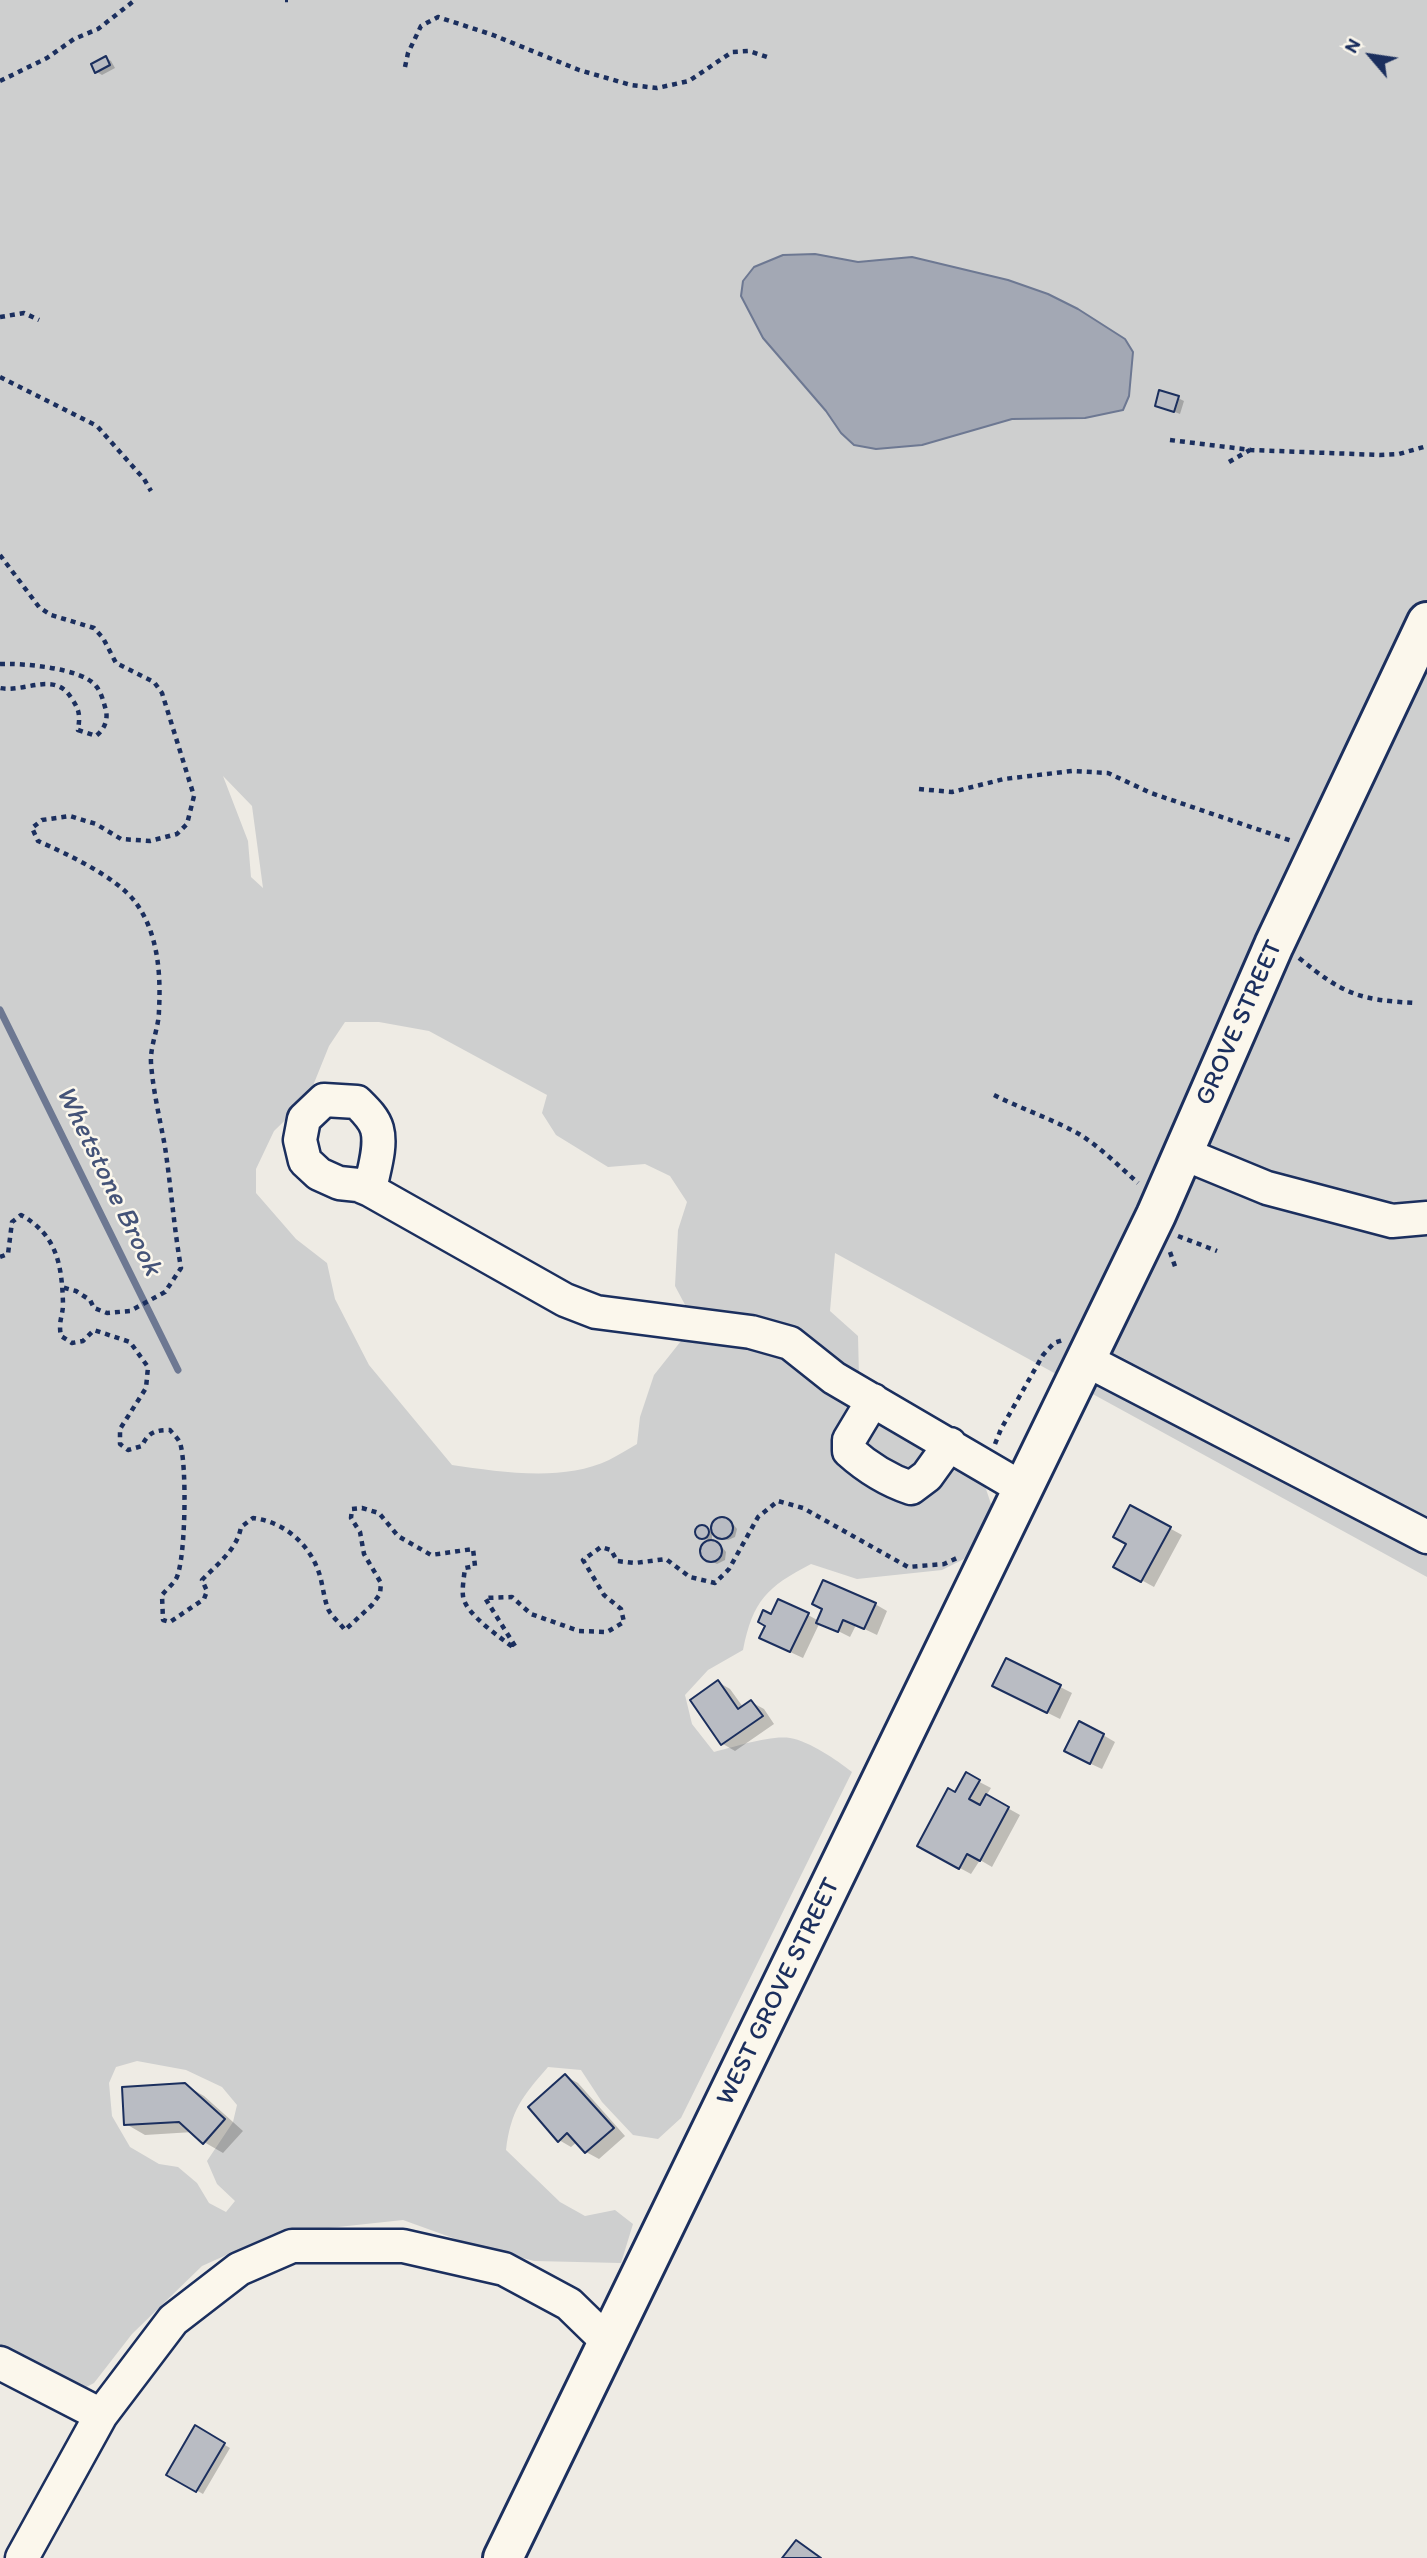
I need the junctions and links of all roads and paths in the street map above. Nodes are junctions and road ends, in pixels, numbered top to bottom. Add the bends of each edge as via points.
1 (135, 0) edge
2 (770, 58) dead end
3 (405, 67) dead end
4 (0, 81) edge
5 (0, 317) edge
6 (39, 320) dead end
7 (0, 377) edge
8 (1170, 440) dead end
9 (1427, 446) edge
10 (1251, 450) junction
11 (1229, 462) dead end
12 (151, 491) dead end
13 (0, 555) edge
14 (1427, 622) edge
15 (0, 664) edge
16 (0, 688) edge
17 (919, 789) dead end
18 (1319, 853) junction
19 (1277, 941) junction
20 (1415, 1003) dead end
21 (994, 1095) dead end
22 (1182, 1153) junction
23 (370, 1190) dead end
24 (1156, 1215) junction
25 (1427, 1218) edge
26 (1217, 1251) dead end
27 (0, 1257) edge
28 (61, 1287) junction
29 (1086, 1360) junction
30 (873, 1400) junction
31 (1053, 1424) joint
32 (950, 1444) junction
33 (987, 1466) junction
34 (1022, 1488) junction
35 (1427, 1537) edge
36 (966, 1551) dead end
37 (608, 2342) junction
38 (0, 2362) edge
39 (101, 2415) junction
40 (22, 2558) edge
41 (503, 2558) edge

1 - 4 path via 98,29
2 - 3 path via 749,51 732,52 689,81 657,88 631,85 438,18 421,26
5 - 6 path via 24,313
7 - 12 path via 97,426
8 - 10 path
9 - 10 path via 1380,455
10 - 11 path
13 - 28 path via 39,607 93,628 116,663 154,682 162,693 194,796 187,824 177,834 150,841 121,839 70,816 42,820 32,828 38,841 78,859 126,892 137,904 155,943 159,1014 150,1055 181,1268 165,1292 130,1311 94,1308 76,1291
14 - 18 main road, GROVE STREET
15 - 16 path via 41,665 95,684 107,714 103,730 96,736 78,730 80,712 66,689 54,684
17 - 18 path via 952,792 1004,779 1072,771 1108,773
18 - 19 main road, GROVE STREET
19 - 20 path via 1326,981 1349,992 1373,1001
19 - 22 main road, GROVE STREET
21 - 24 path via 1082,1136 1142,1186
22 - 24 main road, GROVE STREET
22 - 25 street via 1267,1188 1379,1218
23 - 30 street via 565,1300 596,1312 751,1332 790,1343 834,1378
24 - 26 path via 1171,1233
24 - 29 main road, GROVE STREET
27 - 28 path via 8,1254 12,1222 21,1215 38,1225 56,1250
28 - 36 path via 61,1336 72,1343 94,1330 130,1342 148,1367 146,1388 120,1429 120,1444 128,1450 142,1446 156,1430 170,1430 180,1441 184,1541 177,1578 162,1595 163,1620 170,1622 204,1599 207,1591 202,1580 232,1550 241,1527 253,1518 264,1519 306,1546 320,1574 328,1611 345,1630 380,1594 381,1583 351,1518 352,1509 362,1508 379,1513 398,1536 431,1555 472,1549 475,1566 465,1568 465,1604 513,1648 485,1598 512,1597 540,1619 579,1631 607,1632 624,1622 621,1609 604,1595 583,1560 601,1547 611,1550 617,1562 666,1559 690,1577 715,1583 729,1569 758,1517 778,1501 803,1508 908,1567 944,1564
29 - 31 main road, GROVE STREET
29 - 33 path via 1071,1338 1054,1343 1000,1429
29 - 35 street
30 - 32 street
30 - 32 street via 849,1440 849,1451 890,1481 911,1488 927,1476
31 - 34 main road, WEST GROVE STREET
32 - 33 street
33 - 34 street
34 - 37 main road, WEST GROVE STREET
37 - 39 street via 569,2304 504,2269 403,2246 292,2246 239,2269 173,2320
37 - 41 main road, WEST GROVE STREET
38 - 39 street
39 - 40 street

